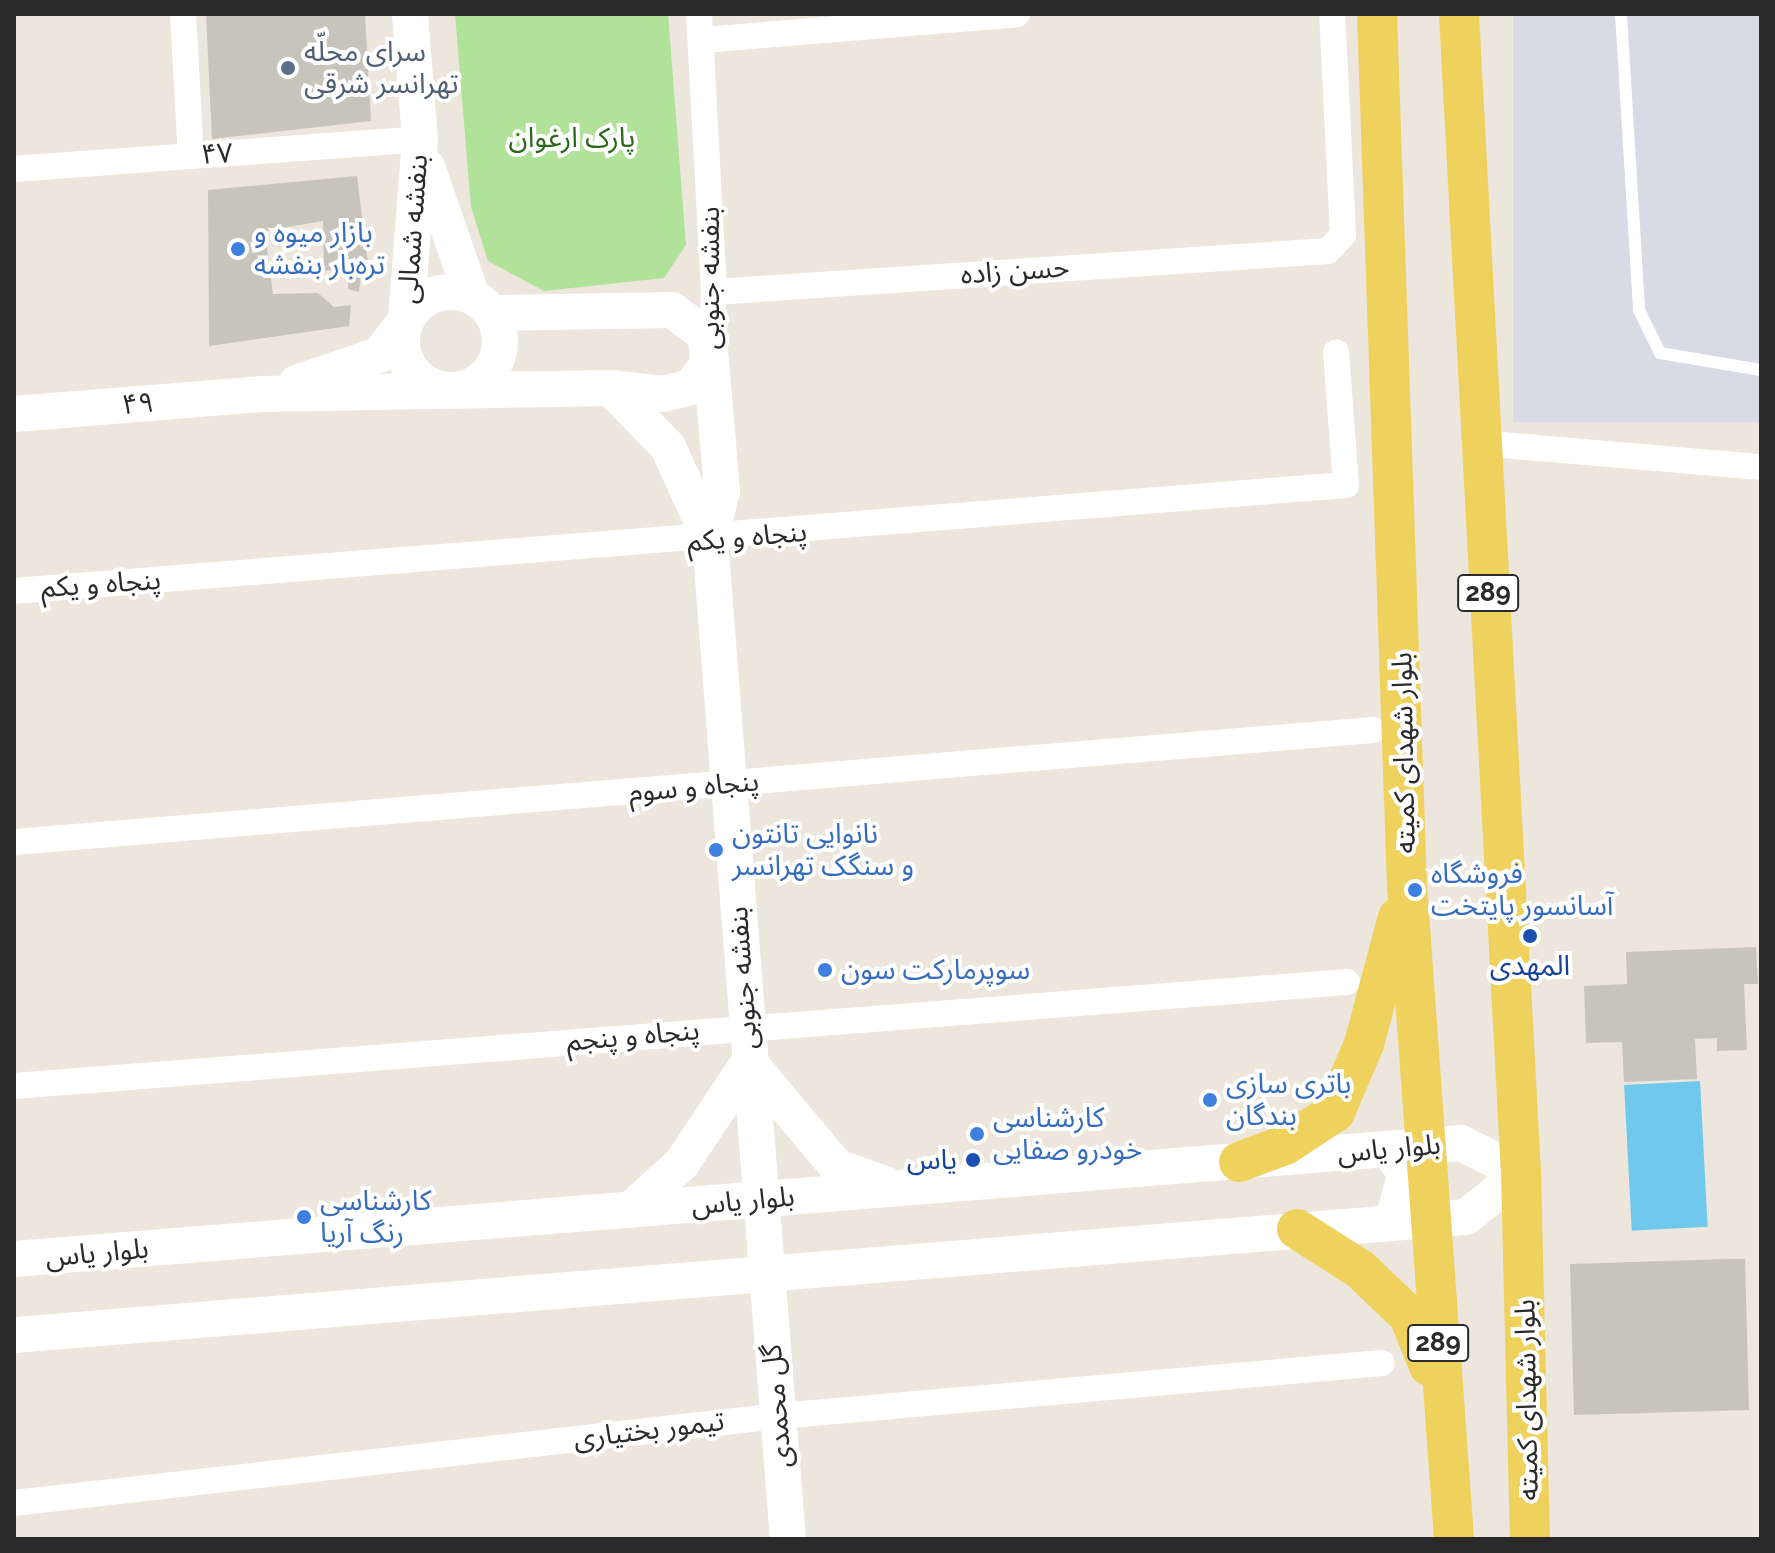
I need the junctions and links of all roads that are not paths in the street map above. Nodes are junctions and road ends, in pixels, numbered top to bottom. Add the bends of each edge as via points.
1 (183, 14) edge
2 (410, 14) edge
3 (1017, 14) edge
4 (1332, 14) edge
5 (1377, 14) edge
6 (1459, 14) edge
7 (1621, 14) edge
8 (701, 27) edge
9 (420, 139) junction
10 (191, 155) junction
11 (14, 169) edge
12 (714, 292) junction
13 (482, 304) junction
14 (406, 320) junction
15 (710, 350) junction
16 (1336, 352) dead end
17 (1761, 370) edge
18 (611, 388) junction
19 (455, 390) junction
20 (261, 394) junction
21 (14, 414) edge
22 (1480, 443) junction
23 (1761, 467) edge
24 (710, 540) junction
25 (14, 591) edge
26 (1373, 730) dead end
27 (729, 784) junction
28 (14, 842) edge
29 (1407, 886) junction
30 (1347, 982) dead end
31 (747, 1026) junction
32 (749, 1062) junction
33 (14, 1086) edge
34 (1405, 1148) junction
35 (1239, 1162) junction
36 (1521, 1173) junction
37 (898, 1189) junction
38 (759, 1200) junction
39 (630, 1210) junction
40 (1411, 1221) junction
41 (1297, 1229) junction
42 (14, 1259) edge
43 (765, 1273) junction
44 (14, 1335) edge
45 (1382, 1363) dead end
46 (1442, 1399) junction
47 (779, 1416) junction
48 (14, 1503) edge
49 (788, 1539) edge
50 (1454, 1539) edge
51 (1530, 1539) edge

1 - 10 street
2 - 9 main road, بنفشه شمالی
3 - 8 street
4 - 12 street, حسن زاده via 1343,235 1328,251
5 - 29 main road, بلوار شهدای کمیته / 289
6 - 22 main road, بلوار شهدای کمیته / 289
7 - 17 lane via 1639,310 1660,353
8 - 12 street, بنفشه جنوبی
9 - 10 street, ۴۷
9 - 13 main road, بنفشه شمالی via 449,245
9 - 14 main road, بنفشه شمالی
10 - 11 street, ۴۷
12 - 15 street, بنفشه جنوبی
13 - 14 main road via 447,291 423,300
13 - 15 main road via 672,310 698,323
13 - 19 main road via 501,336 496,362 480,382
14 - 19 main road via 402,345 410,369 430,386
14 - 20 main road via 379,355
15 - 18 main road via 702,377 677,393
15 - 24 main road, بنفشه جنوبی via 722,491
16 - 24 street, پنجاه و یکم via 1346,485
18 - 19 main road
18 - 24 main road, بنفشه جنوبی via 668,447
19 - 20 main road
20 - 21 main road, ۴۹
22 - 23 street
22 - 36 main road, بلوار شهدای کمیته / 289
24 - 25 street, پنجاه و یکم
24 - 27 main road, بنفشه جنوبی
26 - 27 street, پنجاه و سوم
27 - 28 street, پنجاه و سوم
27 - 31 main road, بنفشه جنوبی
29 - 34 main road, بلوار شهدای کمیته / 289
29 - 35 main road via 1364,1044 1335,1112 1285,1145
30 - 31 street, پنجاه و پنجم
31 - 32 main road, بنفشه جنوبی
31 - 33 street, پنجاه و پنجم
32 - 37 main road via 837,1167
32 - 38 main road, بنفشه جنوبی
32 - 39 main road via 682,1163
34 - 35 main road, بلوار یاس
34 - 36 main road, بلوار یاس via 1461,1143
34 - 40 main road, بلوار شهدای کمیته / 289
35 - 37 main road, بلوار یاس
36 - 40 main road via 1466,1217
36 - 51 main road, بلوار شهدای کمیته / 289
37 - 38 main road, بلوار یاس
38 - 39 main road, بلوار یاس
38 - 43 main road, بنفشه جنوبی
39 - 42 main road, بلوار یاس
40 - 41 main road
40 - 46 main road, بلوار شهدای کمیته / 289
41 - 43 main road
41 - 46 main road via 1361,1270 1409,1316
43 - 44 main road
43 - 47 main road, گل محمدی
45 - 47 street, تیمور بختیاری
46 - 50 main road, بلوار شهدای کمیته / 289
47 - 48 street, تیمور بختیاری
47 - 49 main road, گل محمدی

